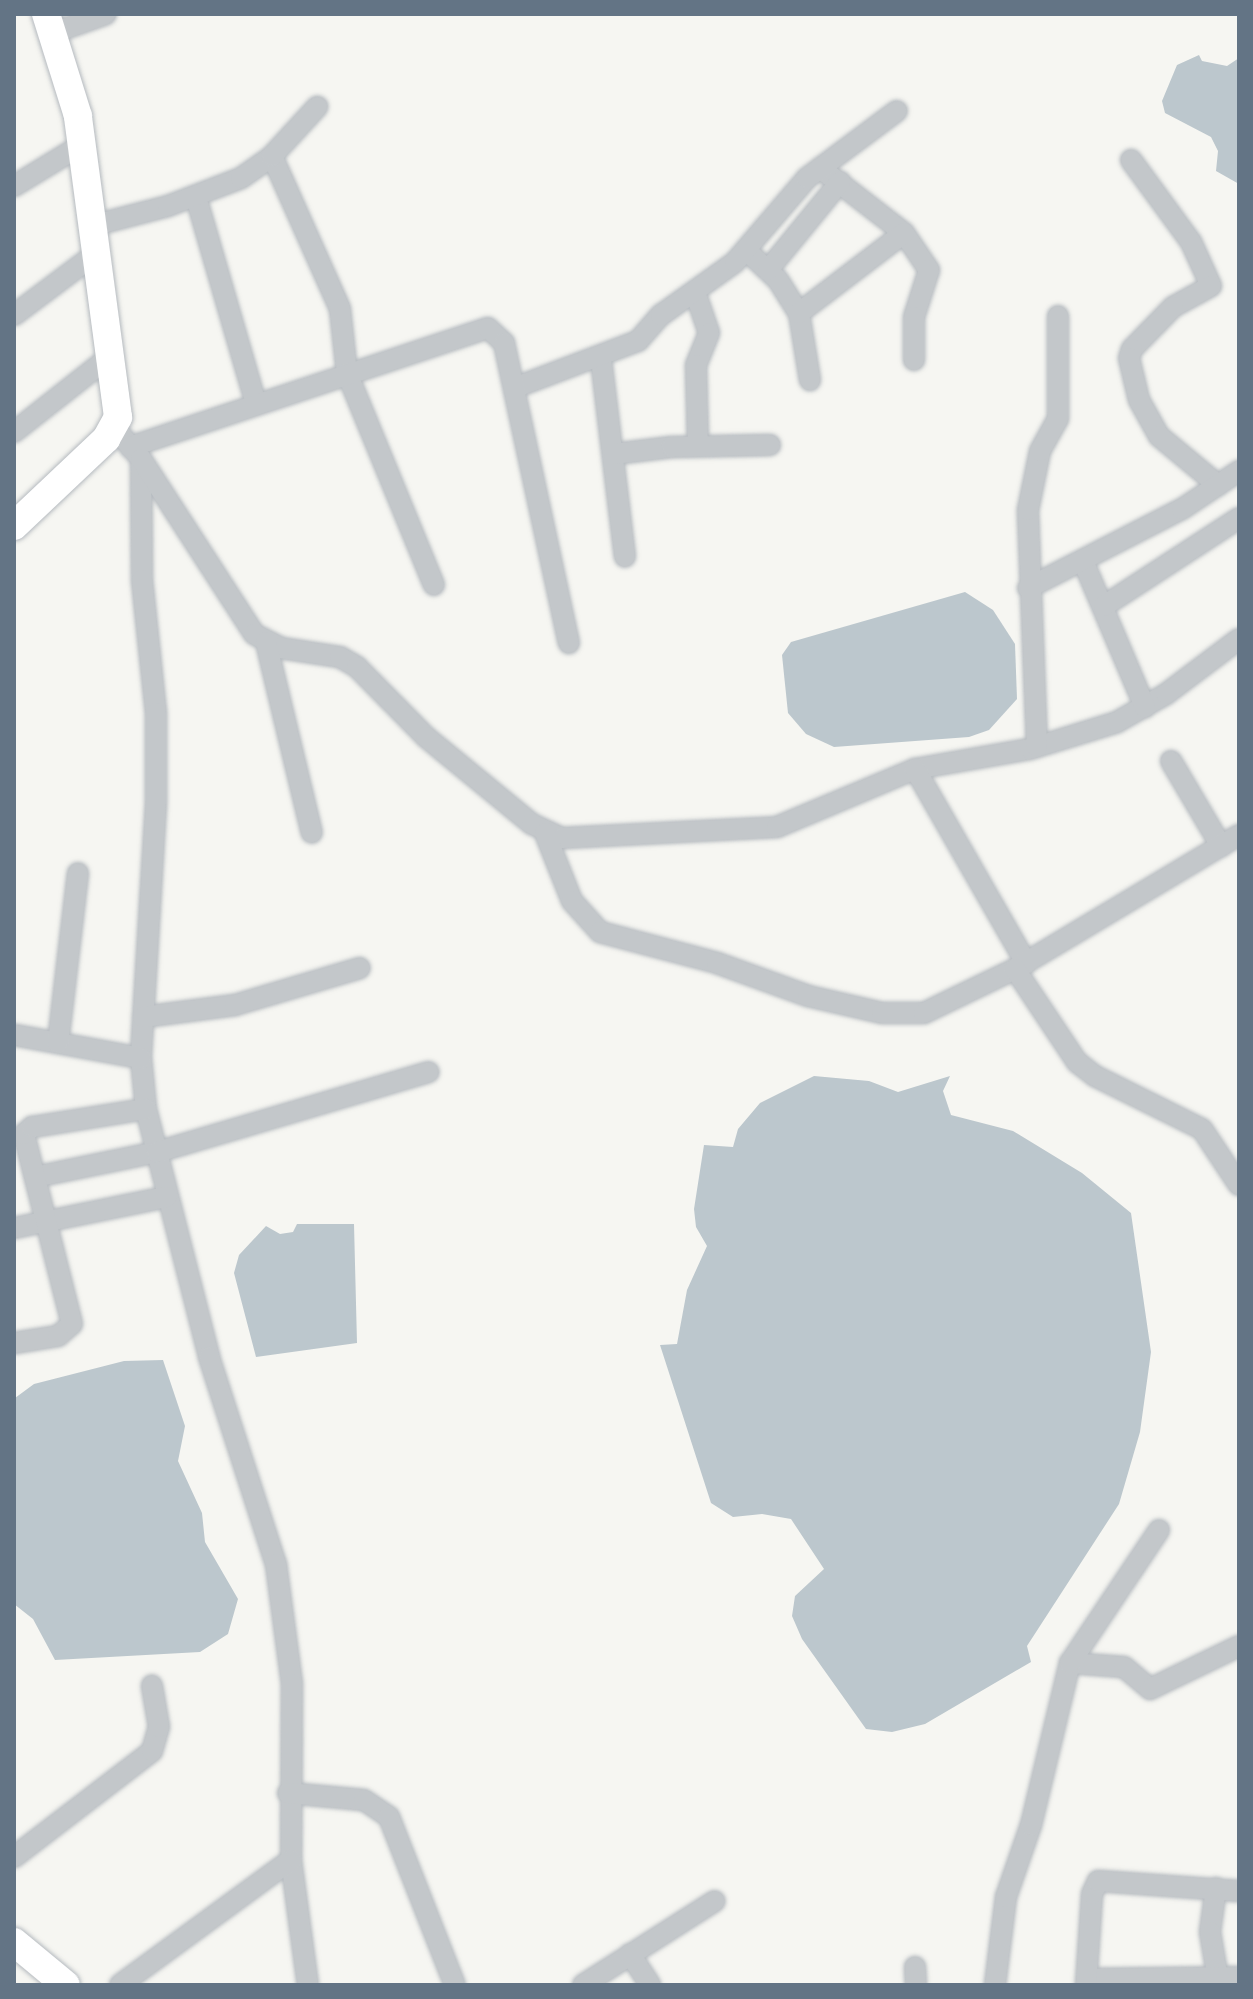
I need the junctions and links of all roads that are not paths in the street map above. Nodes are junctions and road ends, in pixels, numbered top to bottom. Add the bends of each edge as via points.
1 (106, 14) edge
2 (50, 23) edge
3 (317, 107) dead end
4 (897, 111) dead end
5 (83, 144) junction
6 (272, 156) junction
7 (1131, 160) dead end
8 (820, 168) junction
9 (840, 182) junction
10 (14, 186) edge
11 (196, 197) junction
12 (904, 233) junction
13 (96, 239) junction
14 (747, 251) junction
15 (768, 270) junction
16 (695, 292) junction
17 (799, 313) junction
18 (14, 315) edge
19 (1058, 316) dead end
20 (112, 355) junction
21 (601, 359) junction
22 (914, 360) dead end
23 (347, 373) junction
24 (810, 380) dead end
25 (514, 388) junction
26 (256, 404) junction
27 (14, 432) edge
28 (129, 445) junction
29 (770, 445) dead end
30 (698, 446) junction
31 (614, 454) junction
32 (1239, 471) edge
33 (1218, 485) junction
34 (1239, 518) edge
35 (14, 526) edge
36 (625, 557) dead end
37 (1083, 561) junction
38 (434, 585) dead end
39 (1028, 588) junction
40 (1104, 606) junction
41 (1239, 639) edge
42 (266, 642) junction
43 (569, 643) dead end
44 (1145, 707) junction
45 (1037, 747) junction
46 (1171, 761) dead end
47 (915, 769) junction
48 (312, 833) dead end
49 (545, 833) junction
50 (1239, 835) edge
51 (1221, 846) junction
52 (78, 873) dead end
53 (1020, 966) junction
54 (360, 968) dead end
55 (143, 1017) junction
56 (14, 1035) edge
57 (58, 1043) junction
58 (141, 1058) junction
59 (428, 1072) dead end
60 (146, 1109) junction
61 (19, 1134) edge
62 (157, 1152) junction
63 (35, 1177) junction
64 (1239, 1185) edge
65 (167, 1197) junction
66 (48, 1220) junction
67 (14, 1228) edge
68 (14, 1343) edge
69 (1159, 1530) dead end
70 (1239, 1646) edge
71 (1070, 1663) junction
72 (152, 1686) dead end
73 (288, 1793) junction
74 (14, 1857) edge
75 (291, 1860) junction
76 (1216, 1888) junction
77 (1239, 1891) edge
78 (715, 1901) dead end
79 (14, 1942) edge
80 (630, 1954) junction
81 (1239, 1977) edge
82 (1087, 1982) edge
83 (1218, 1982) edge
84 (66, 1985) edge
85 (120, 1985) edge
86 (308, 1985) edge
87 (455, 1985) edge
88 (583, 1985) edge
89 (650, 1985) edge
90 (995, 1985) edge

1 - 2 street
2 - 5 street
3 - 6 street
4 - 8 street
5 - 10 street
5 - 13 street
6 - 11 street via 241,178
6 - 23 street via 340,309
7 - 33 street via 1191,242 1211,286 1173,307 1132,349 1129,358 1139,400 1159,436
8 - 9 street
8 - 14 street via 793,192
9 - 12 street
9 - 15 street
11 - 13 street
11 - 26 street
12 - 17 street
12 - 22 street via 931,274 914,317
13 - 18 street
13 - 20 street
14 - 15 street
14 - 16 street
15 - 17 street
16 - 21 street via 661,315 638,341
16 - 30 street via 709,333 696,365
17 - 24 street
19 - 39 street via 1058,419 1033,474
20 - 27 street
20 - 28 street
21 - 25 street
21 - 31 street
23 - 25 street via 488,328 504,343
23 - 26 street
23 - 38 street
25 - 43 street
26 - 28 street
28 - 35 street
28 - 42 street via 246,623
28 - 55 street via 158,758
29 - 30 street
30 - 31 street
31 - 36 street
32 - 33 street
33 - 37 street
34 - 40 street
37 - 39 street
37 - 40 street
39 - 45 street
40 - 44 street
41 - 44 street
42 - 48 street
42 - 49 street via 340,657 357,667 426,737
44 - 45 street
45 - 47 street
46 - 51 street
47 - 49 street via 777,827 585,839
47 - 53 street
49 - 53 street via 572,901 600,932 717,963 808,996 882,1013 924,1013
50 - 51 street
51 - 53 street
52 - 57 street
53 - 64 street via 1077,1062 1202,1129
54 - 55 street via 235,1005
55 - 58 street
56 - 57 street
57 - 58 street
58 - 60 street
59 - 62 street
60 - 61 street via 32,1127
60 - 62 street
61 - 63 street
62 - 63 street
62 - 65 street
63 - 66 street
65 - 66 street
65 - 73 street via 209,1357 276,1564 292,1684
66 - 67 street
66 - 68 street via 72,1324 58,1336
69 - 71 street
70 - 71 street via 1150,1689 1124,1667
71 - 90 street via 1031,1825 1006,1897
72 - 74 street via 159,1727 152,1751
73 - 75 street
73 - 87 street via 364,1800 389,1817
75 - 85 street
75 - 86 street
76 - 77 street
76 - 82 street via 1098,1881 1092,1894
76 - 83 street via 1210,1932
78 - 80 street
79 - 84 street
80 - 88 street
80 - 89 street
81 - 83 street
82 - 83 street

